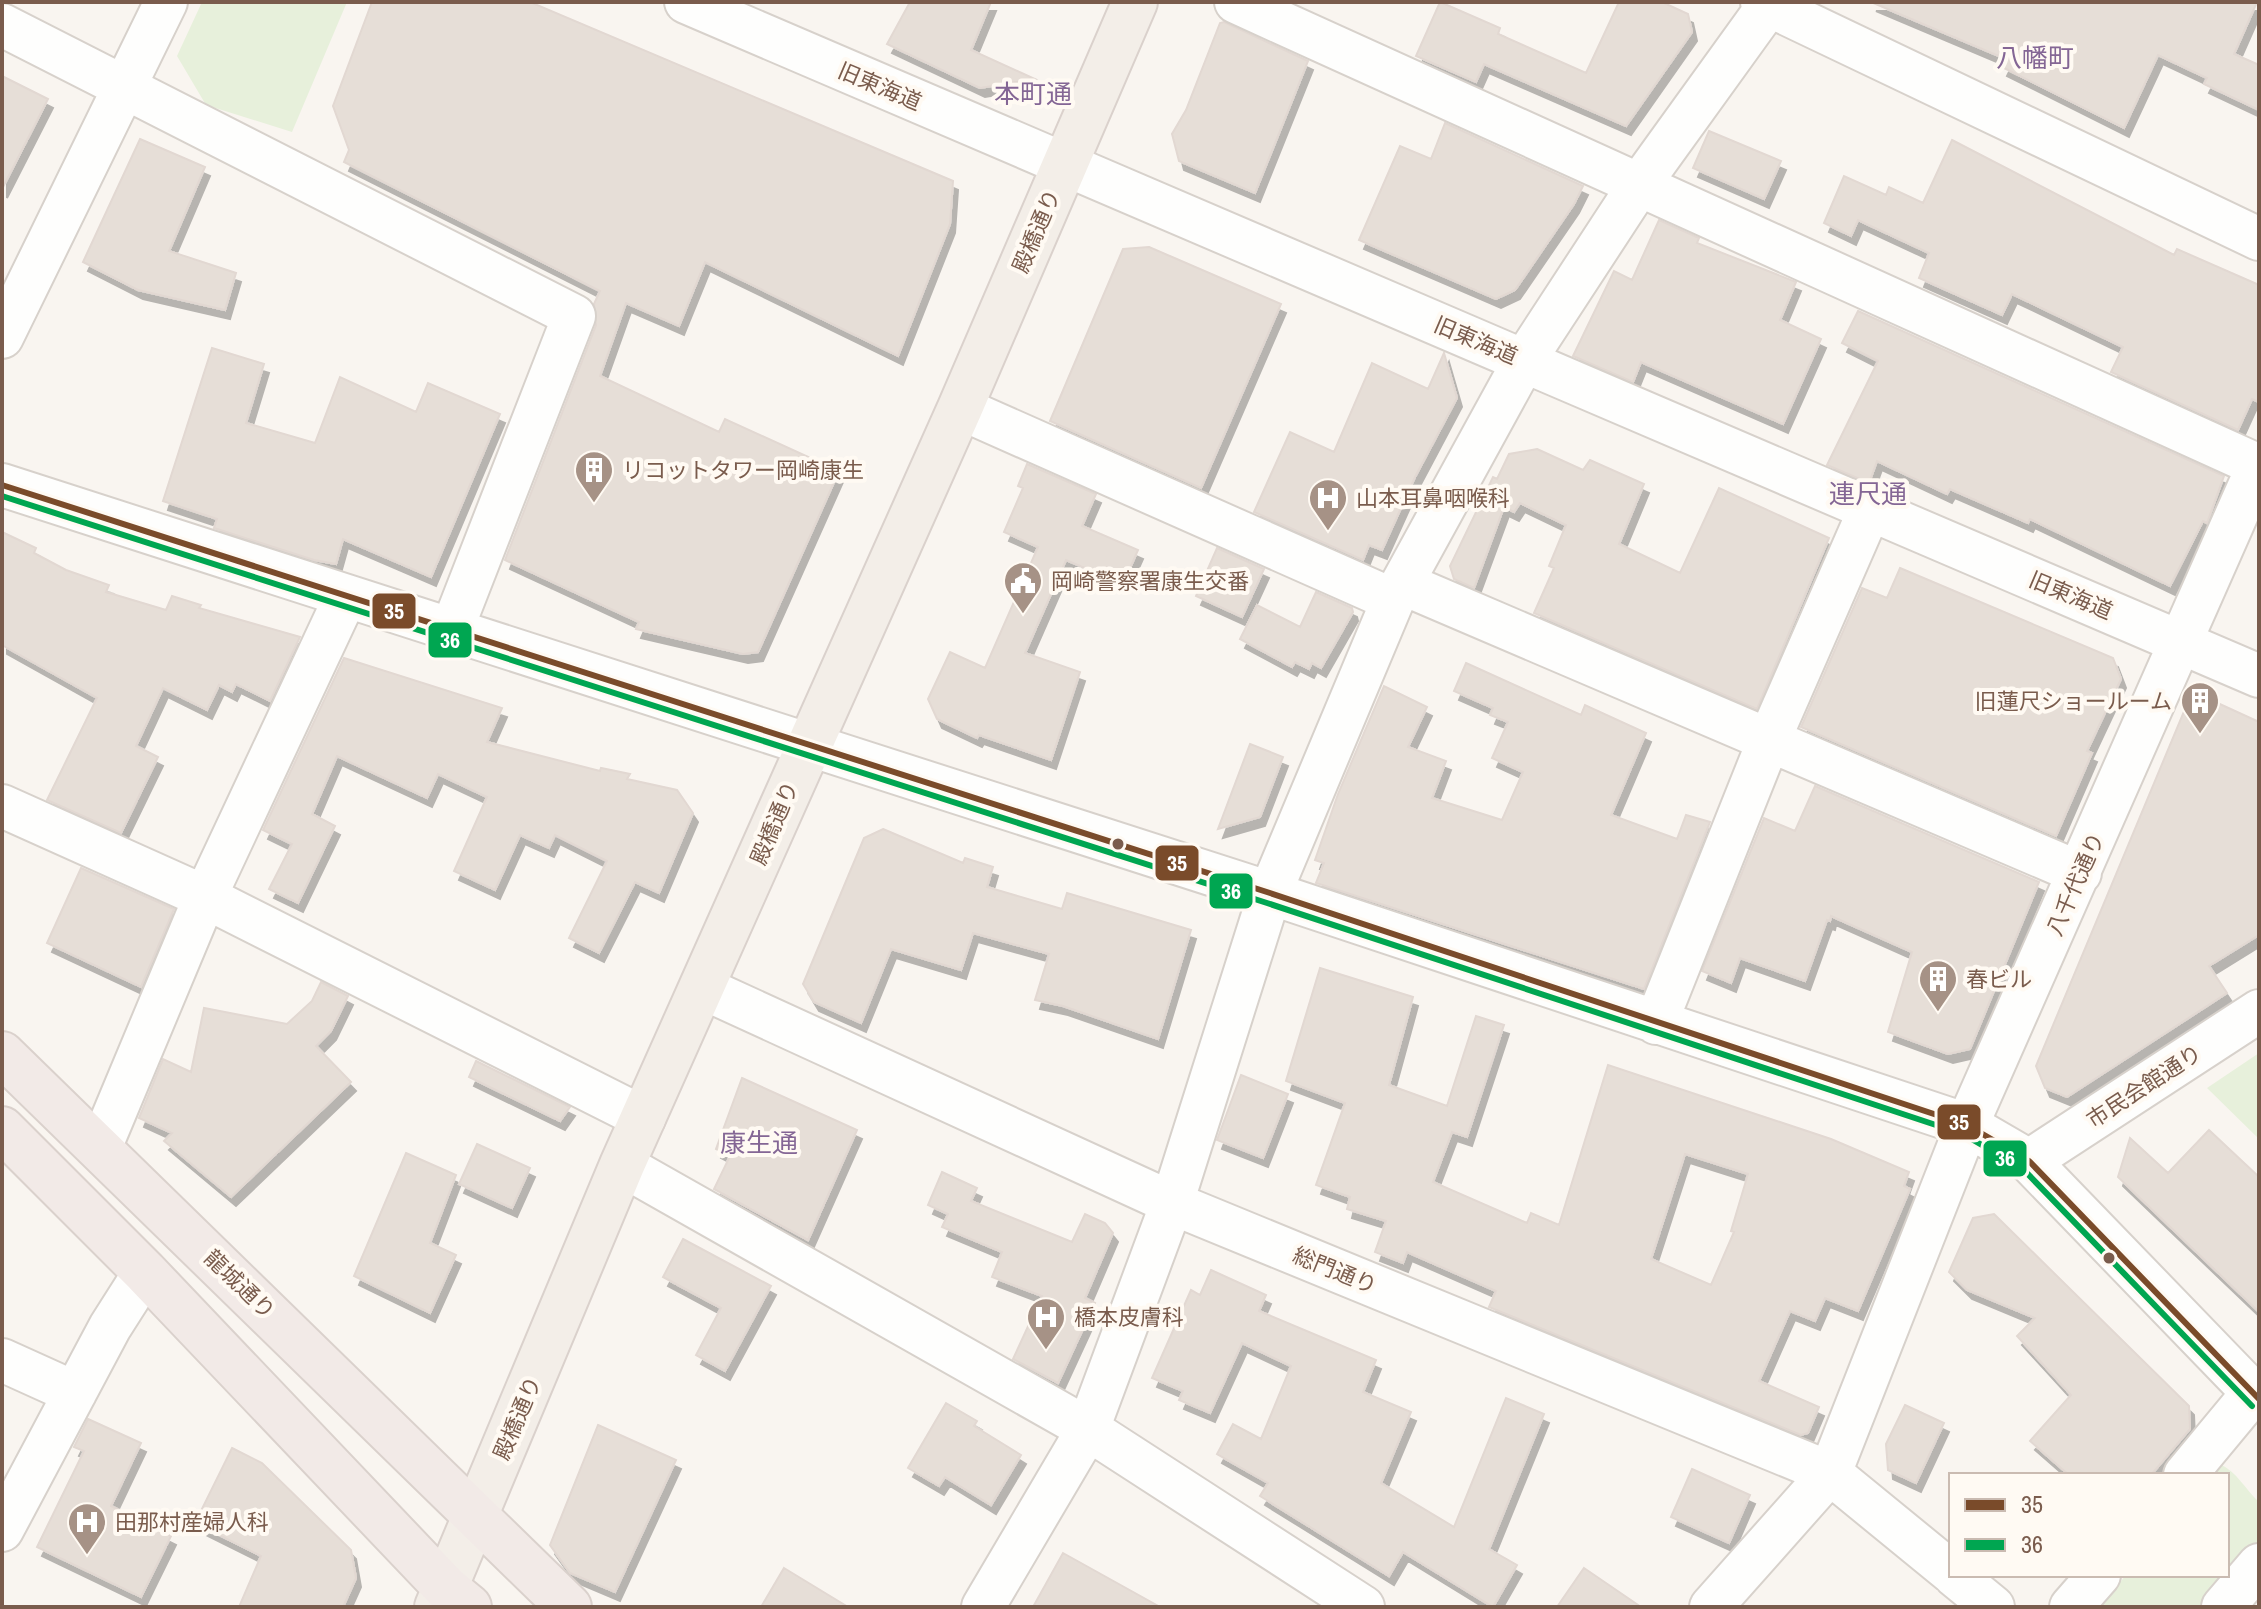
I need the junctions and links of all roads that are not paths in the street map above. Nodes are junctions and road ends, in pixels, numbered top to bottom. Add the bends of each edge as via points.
1 (166, 2) edge
2 (1135, 2) edge
3 (1236, 2) edge
4 (1767, 3) edge
5 (694, 4) edge
6 (2, 25) edge
7 (125, 88) junction
8 (1064, 166) junction
9 (1639, 185) junction
10 (2259, 239) edge
11 (2, 337) edge
12 (1524, 361) junction
13 (960, 408) junction
14 (2259, 465) edge
15 (2, 485) edge
16 (1870, 509) junction
17 (1398, 592) junction
18 (346, 596) junction
19 (452, 629) junction
20 (2181, 642) junction
21 (2259, 676) edge
22 (1769, 740) junction
23 (808, 744) junction
24 (2, 806) edge
25 (2080, 873) junction
26 (1270, 893) junction
27 (205, 897) junction
28 (703, 988) junction
29 (2259, 1011) edge
30 (1656, 1023) junction
31 (2, 1054) edge
32 (644, 1118) junction
33 (1967, 1125) junction
34 (2, 1129) edge
35 (100, 1148) junction
36 (2029, 1161) junction
37 (622, 1165) junction
38 (1172, 1203) junction
39 (145, 1272) junction
40 (2, 1360) edge
41 (75, 1393) junction
42 (2256, 1396) edge
43 (1088, 1429) junction
44 (1830, 1473) junction
45 (2187, 1473) edge
46 (476, 1515) junction
47 (2, 1530) edge
48 (2259, 1565) edge
49 (1949, 1571) edge
50 (1957, 1577) edge
51 (2097, 1577) edge
52 (451, 1601) edge
53 (569, 1607) edge
54 (983, 1607) edge
55 (1363, 1607) edge
56 (1711, 1607) edge
57 (1993, 1607) edge
58 (2071, 1607) edge
59 (2223, 1607) edge

1 - 7 street
2 - 8 main road, 殿橋通り
3 - 9 street
4 - 9 street
4 - 10 street
5 - 8 street, 旧東海道
6 - 7 street
7 - 11 street
7 - 19 street via 574,316
8 - 12 street, 旧東海道
8 - 13 main road, 殿橋通り
9 - 12 street
9 - 14 street
12 - 16 street, 旧東海道
12 - 17 street
13 - 17 street
13 - 23 main road, 殿橋通り
14 - 20 street, 八千代通り
15 - 18 street
16 - 20 street, 旧東海道
16 - 22 street
17 - 22 street
17 - 26 street
18 - 19 street
18 - 27 street
19 - 23 street
20 - 21 street, 旧東海道
20 - 25 street, 八千代通り
22 - 25 street
22 - 30 street
23 - 26 street
23 - 28 main road, 殿橋通り
24 - 27 street
25 - 33 street, 八千代通り
26 - 30 street
26 - 38 street
27 - 32 street
27 - 35 street
28 - 32 main road, 殿橋通り
28 - 38 street, 総門通り
29 - 36 street, 市民会館通り
30 - 33 street
31 - 35 highway, 龍城通り
32 - 37 main road, 殿橋通り
33 - 36 street
33 - 44 street, 八千代通り
34 - 39 highway
35 - 46 highway, 龍城通り
36 - 42 street
37 - 43 street
37 - 46 main road, 殿橋通り
38 - 43 street
38 - 44 street, 総門通り
39 - 41 street
39 - 52 highway
40 - 41 street
41 - 47 street
42 - 45 street
43 - 54 street
43 - 55 street
44 - 49 street, 総門通り
44 - 56 street
46 - 52 main road, 殿橋通り
46 - 53 highway, 龍城通り
48 - 59 street
50 - 57 street, 総門通り
51 - 58 street

